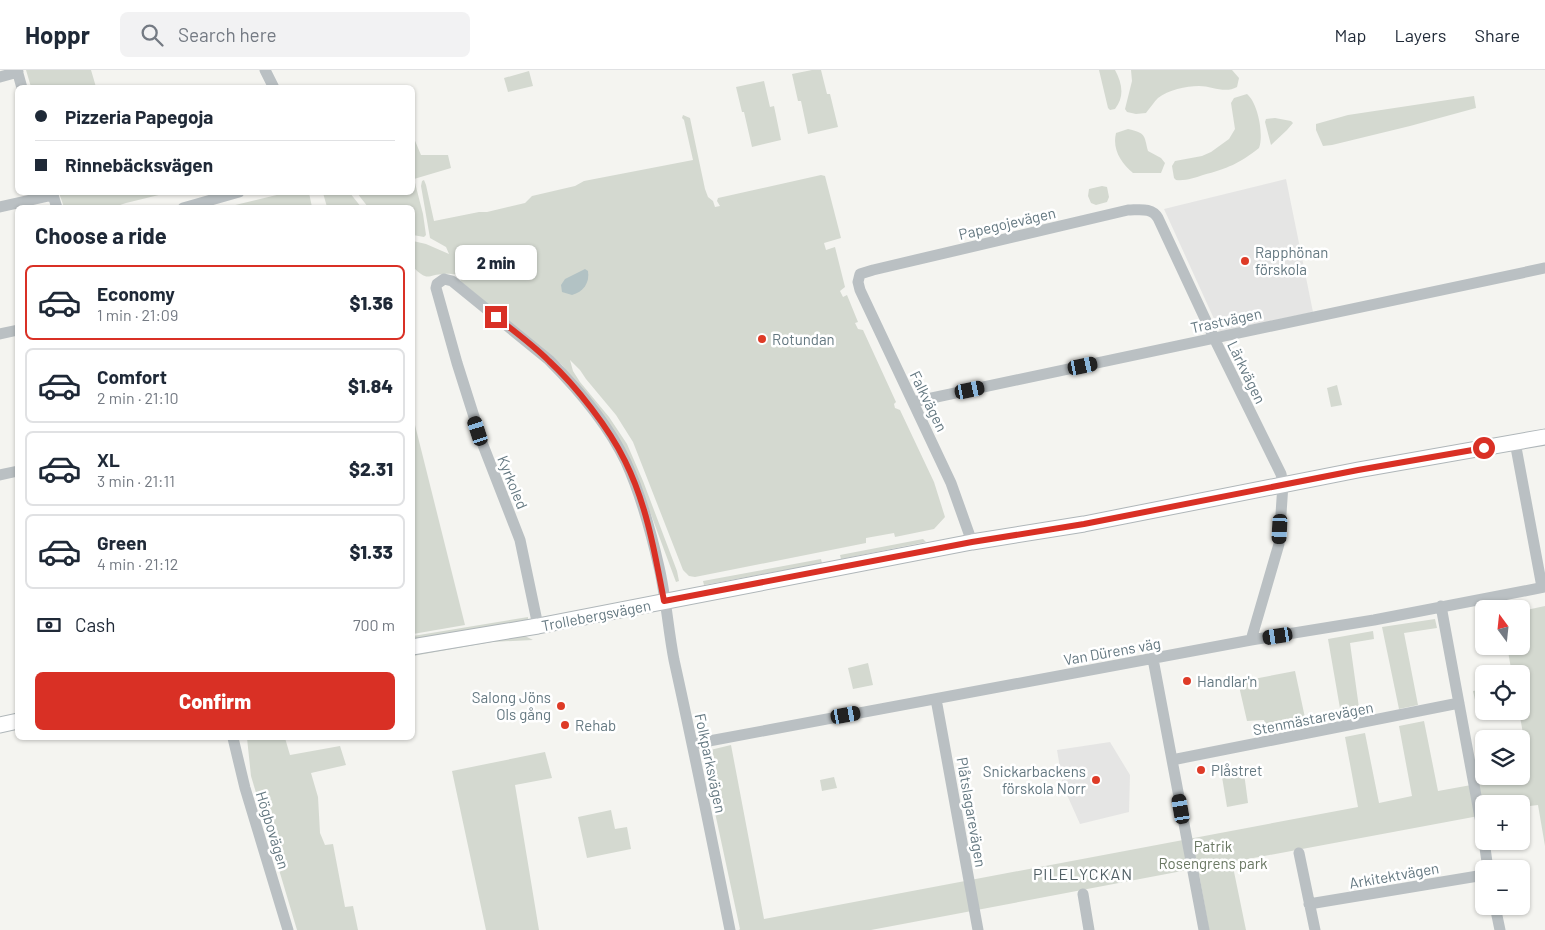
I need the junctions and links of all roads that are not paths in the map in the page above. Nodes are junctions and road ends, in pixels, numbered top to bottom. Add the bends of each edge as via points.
1 (265, 70) edge
2 (18, 71) edge
3 (0, 77) edge
4 (21, 85) edge
5 (272, 85) edge
6 (49, 195) edge
7 (228, 195) edge
8 (194, 205) edge
9 (0, 207) edge
10 (1158, 218) joint
11 (1545, 268) edge
12 (860, 274) joint
13 (437, 293) joint
14 (15, 331) edge
15 (0, 334) edge
16 (1214, 338) junction
17 (913, 402) junction
18 (1545, 437) edge
19 (1515, 442) junction
20 (15, 472) edge
21 (0, 475) edge
22 (1283, 484) junction
23 (972, 542) junction
24 (1542, 588) edge
25 (664, 601) junction
26 (1441, 606) junction
27 (538, 626) junction
28 (1251, 640) junction
29 (415, 646) edge
30 (1153, 659) junction
31 (936, 699) junction
32 (1459, 703) junction
33 (15, 722) edge
34 (0, 725) edge
35 (233, 740) edge
36 (693, 744) junction
37 (1172, 760) junction
38 (1476, 795) edge
39 (1300, 853) dead end
40 (1475, 876) edge
41 (1083, 894) dead end
42 (1309, 904) junction
43 (1498, 915) edge
44 (288, 930) edge
45 (730, 930) edge
46 (978, 930) edge
47 (1089, 930) edge
48 (1204, 930) edge
49 (1314, 930) edge
50 (1500, 930) edge

1 - 5 street
2 - 3 street
2 - 4 street
6 - 9 street
7 - 8 street
10 - 12 street, Papegojevägen via 1150,210 1128,210
10 - 16 street, Lärkvägen
11 - 16 street, Trastvägen
12 - 17 street, Falkvägen via 860,290
13 - 25 street, Folkparksvägen via 436,284 440,281 448,279 455,284 549,360 600,422 625,460 637,489 659,568
13 - 27 street, Kyrkoled via 483,445 520,540
14 - 15 street
16 - 17 street, Trastvägen
16 - 22 street, Lärkvägen
17 - 23 street, Falkvägen via 951,483
18 - 19 street, Trollebergsvägen
19 - 22 street, Trollebergsvägen
19 - 24 street
20 - 21 street
22 - 23 street, Trollebergsvägen via 1084,524
22 - 28 street via 1280,544
23 - 25 street, Trollebergsvägen
24 - 26 street, Van Dürens väg
25 - 27 street, Trollebergsvägen
25 - 36 street, Folkparksvägen
26 - 28 street, Van Dürens väg
26 - 32 street
27 - 29 street, Trollebergsvägen
28 - 30 street, Van Dürens väg
30 - 31 street, Van Dürens väg
30 - 37 street
31 - 36 street, Van Dürens väg
31 - 46 street, Plåtslagarevägen
32 - 37 street, Stenmästarevägen
32 - 38 street
33 - 34 street
35 - 44 street, Högbovägen
36 - 45 street, Folkparksvägen
37 - 48 street
39 - 42 street
40 - 42 street, Arkitektvägen
41 - 47 street
42 - 49 street
43 - 50 street

